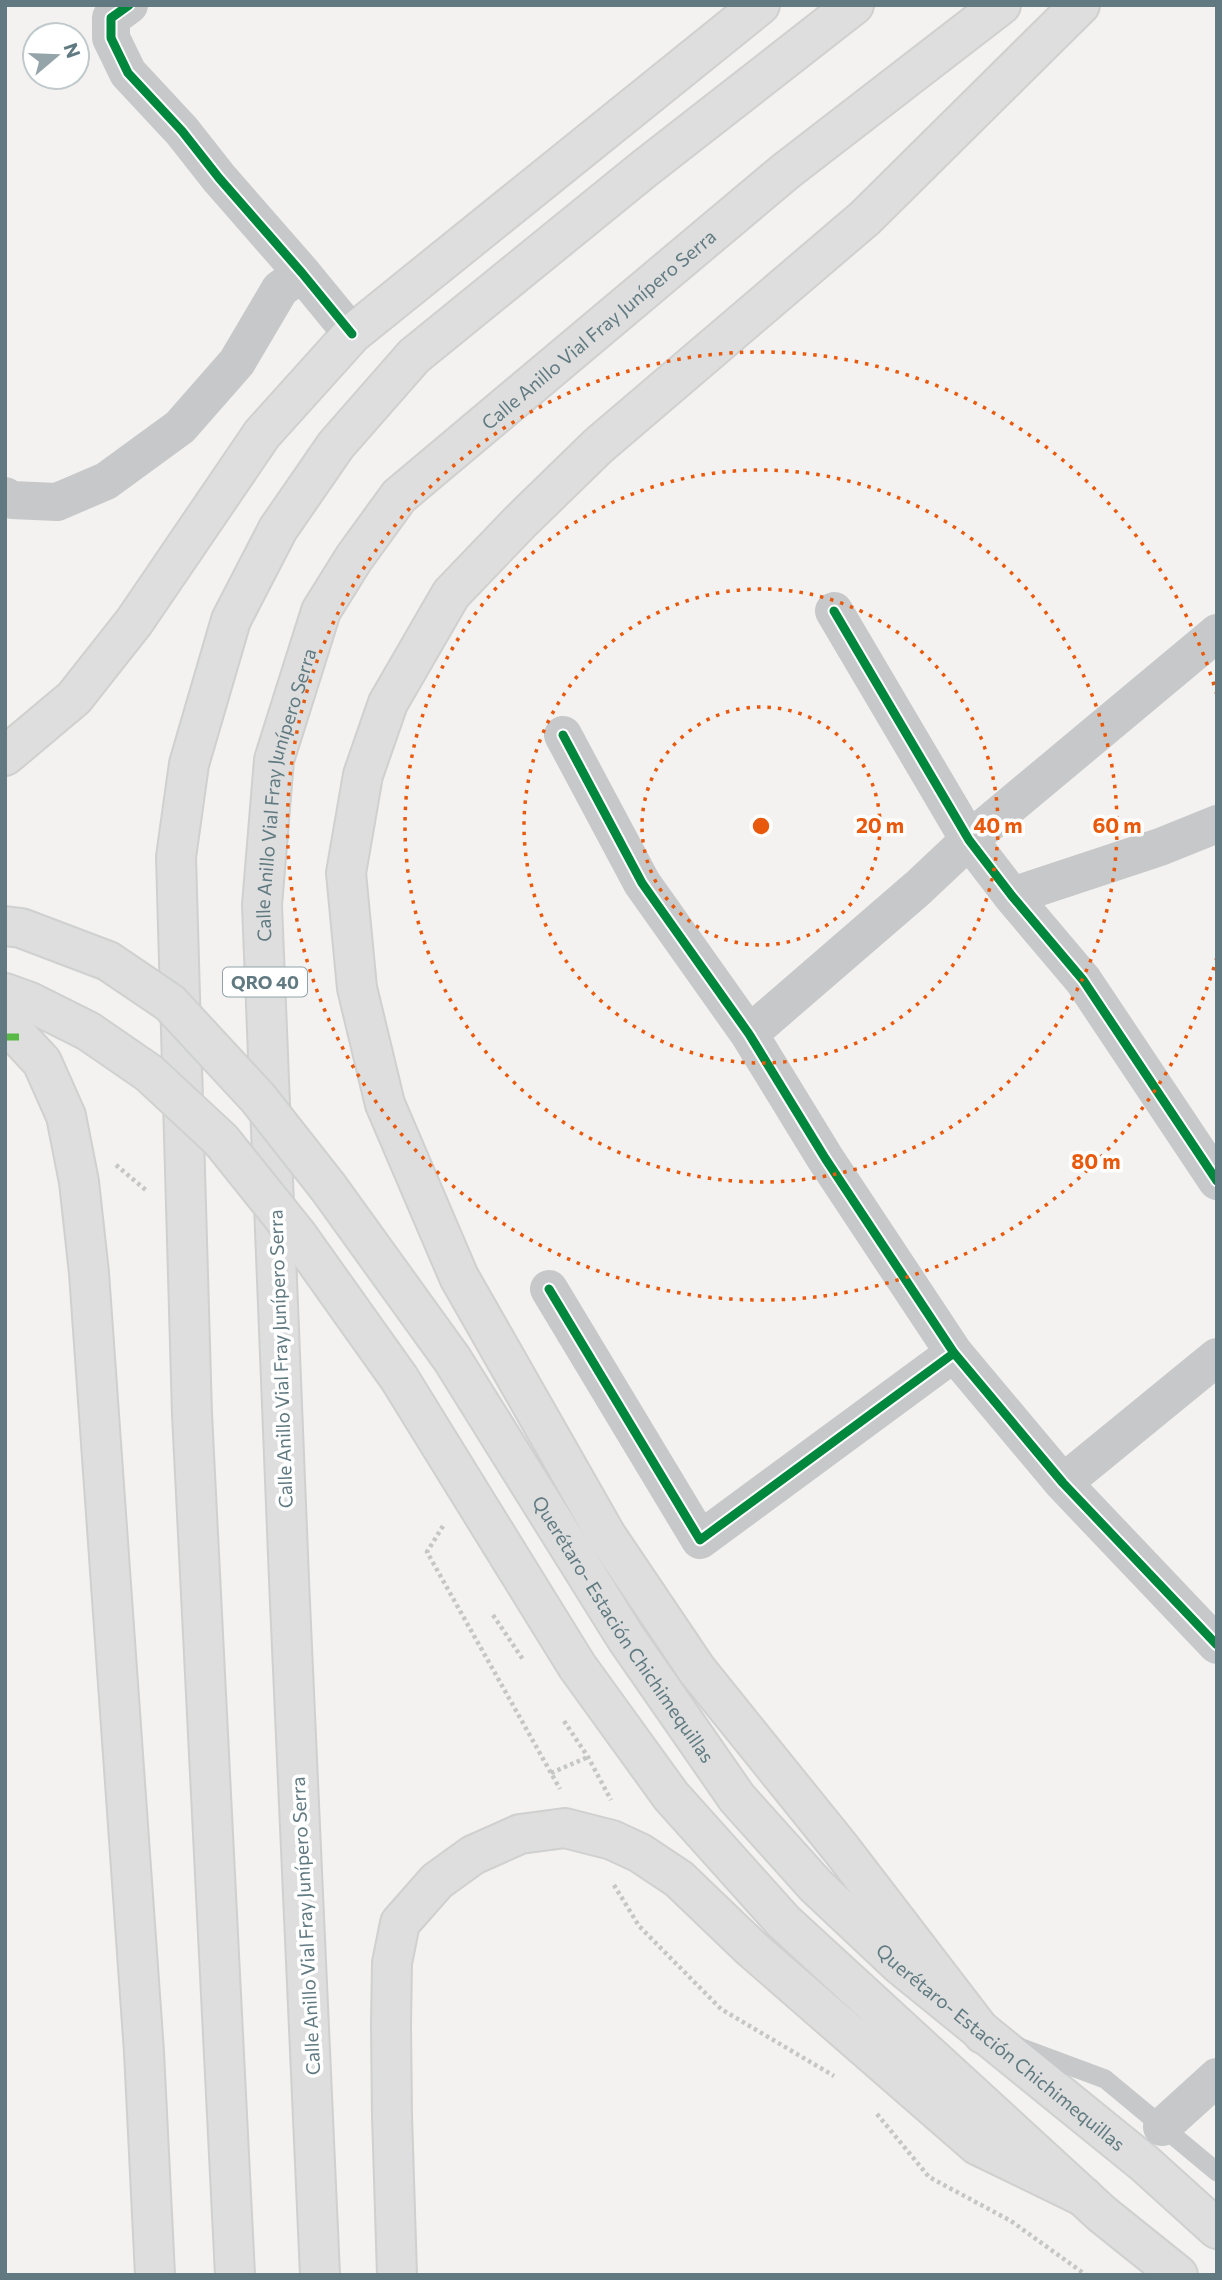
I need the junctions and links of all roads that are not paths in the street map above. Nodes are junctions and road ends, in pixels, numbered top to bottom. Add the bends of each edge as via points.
1 (129, 5) edge
2 (760, 5) edge
3 (855, 5) edge
4 (1001, 5) edge
5 (1080, 5) edge
6 (291, 281) junction
7 (352, 334) junction
8 (5, 496) edge
9 (834, 611) dead end
10 (1217, 633) edge
11 (563, 735) dead end
12 (5, 756) edge
13 (1217, 824) edge
14 (969, 840) junction
15 (1012, 896) junction
16 (5, 926) edge
17 (5, 993) edge
18 (5, 1022) edge
19 (749, 1034) junction
20 (1217, 1181) edge
21 (549, 1289) dead end
22 (954, 1353) junction
23 (1217, 1357) edge
24 (1063, 1483) junction
25 (1217, 1645) edge
26 (984, 2034) junction
27 (144, 2052) junction
28 (1217, 2077) edge
29 (1163, 2127) junction
30 (1217, 2172) edge
31 (1084, 2197) junction
32 (1217, 2229) edge
33 (132, 2275) edge
34 (155, 2275) edge
35 (235, 2275) edge
36 (320, 2275) edge
37 (397, 2275) edge
38 (1178, 2275) edge

1 - 6 street via 111,18 111,38 128,73 183,131
2 - 7 main road
3 - 35 main road via 414,356 336,445 278,529 231,620 189,764 176,857 192,1400
4 - 36 main road, Calle Anillo Vial Fray Junípero Serra / QRO 40 via 786,171 399,496 321,611 274,760 262,905
5 - 26 main road via 865,218 598,446 451,594 388,703 363,775 346,873 357,988 385,1104 459,1277 606,1535 697,1670
6 - 7 street
6 - 8 street via 237,362 180,427 106,481 57,502
7 - 12 main road via 262,434 134,622 74,698
9 - 14 street
10 - 14 street
11 - 19 street via 642,883
13 - 15 street
14 - 15 street
14 - 19 street
15 - 20 street via 1083,980
16 - 26 main road, Querétaro- Estación Chichimequillas, bridge via 22,928 108,961 170,1003 258,1098 452,1359 626,1638 737,1798 816,1885 900,1965
17 - 31 main road, bridge via 88,1031 149,1073 221,1140 298,1236 399,1378 577,1666 671,1796 784,1922
18 - 27 main road via 42,1062 66,1116 79,1182
19 - 22 street
21 - 22 street via 700,1540
22 - 24 street
23 - 24 street
24 - 25 street
26 - 29 lane via 1105,2079
26 - 32 main road, Querétaro- Estación Chichimequillas via 1144,2163
27 - 33 main road via 142,2225
27 - 34 main road
28 - 29 street
29 - 30 lane
31 - 37 main road via 977,2145 752,1949 679,1879 612,1840 565,1828 520,1834 473,1855 437,1881 400,1923 392,1963 391,2025
31 - 38 main road

